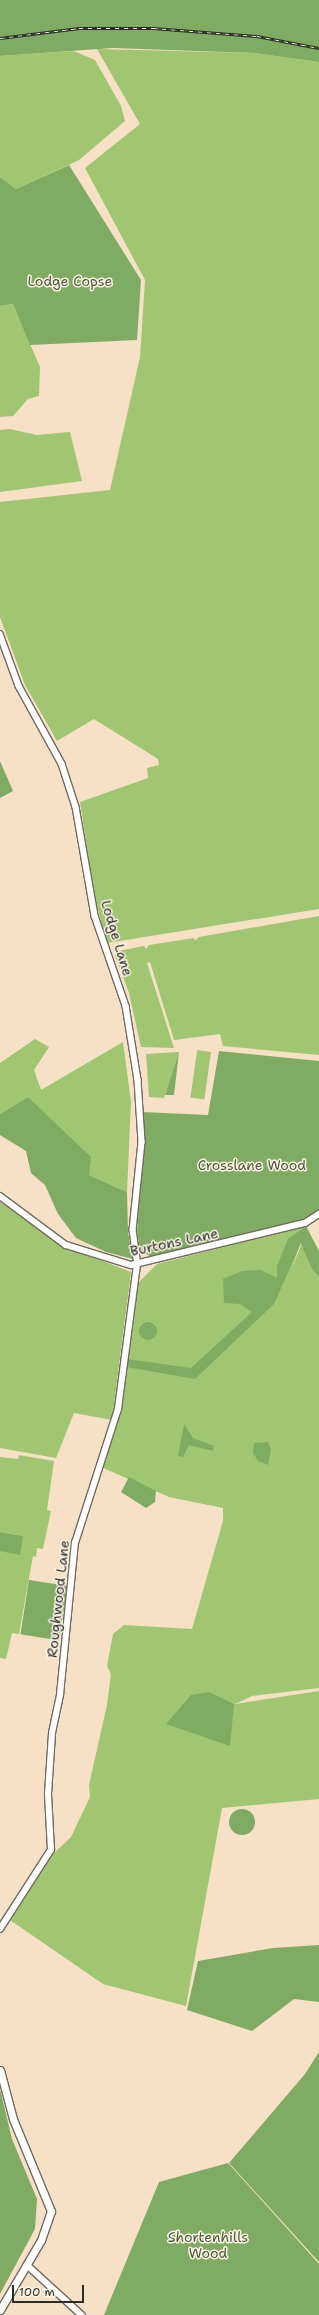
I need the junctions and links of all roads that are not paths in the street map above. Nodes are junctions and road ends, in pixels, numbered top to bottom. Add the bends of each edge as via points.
1 (0, 634) edge
2 (3, 651) edge
3 (0, 1196) edge
4 (319, 1214) edge
5 (138, 1264) junction
6 (0, 1929) edge
7 (0, 2070) edge
8 (27, 2265) junction
9 (0, 2310) edge
10 (82, 2315) edge

1 - 2 street, Lodge Lane
2 - 5 street, Lodge Lane via 19,686 62,764 76,807 95,916 126,1006 138,1080 142,1142 134,1230
3 - 5 street, Burtons Lane via 66,1245 121,1264
4 - 5 street, Burtons Lane via 306,1224
5 - 6 street, Roughwood Lane via 118,1409 75,1543 60,1695 52,1733 48,1794 51,1850
7 - 8 main road via 13,2119 51,2211 41,2240
8 - 9 main road
8 - 10 street

